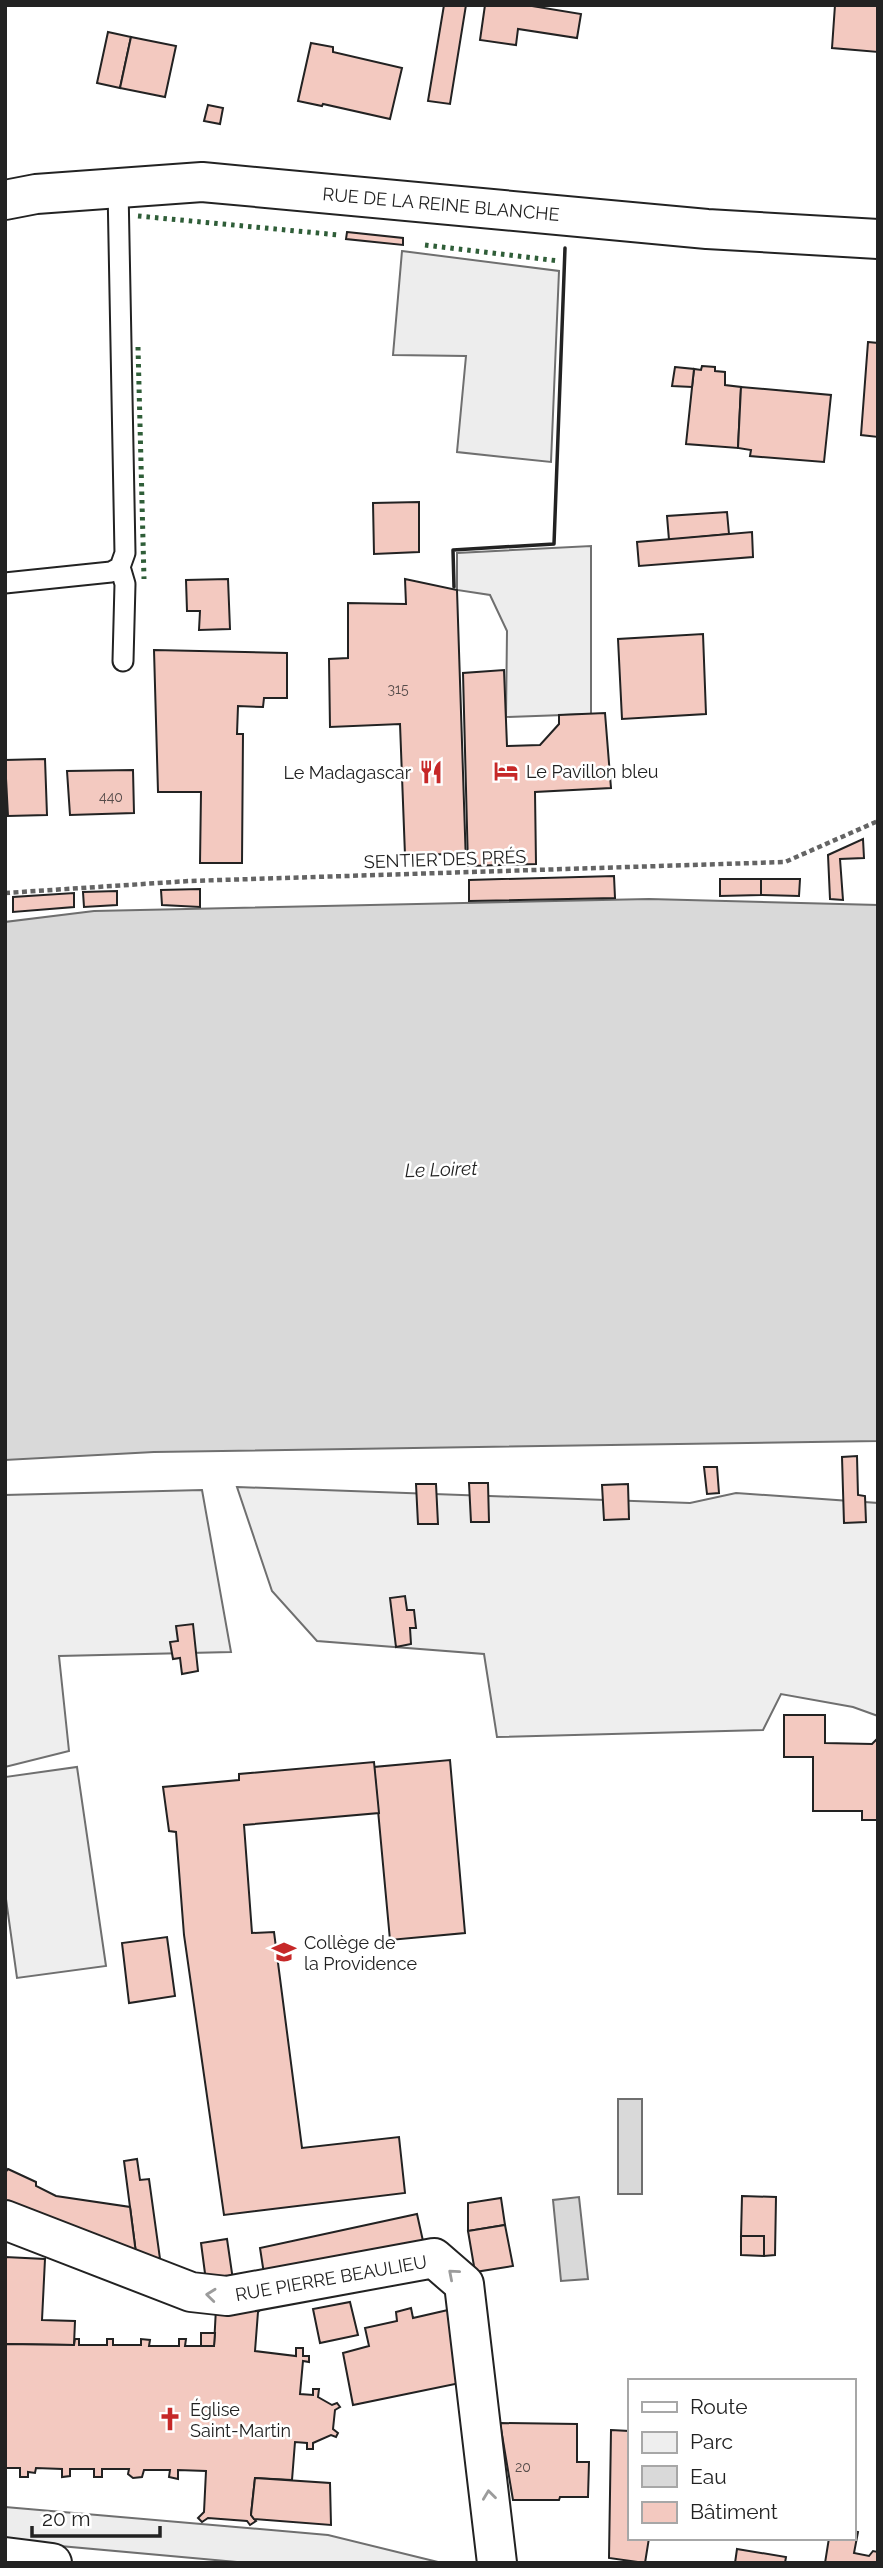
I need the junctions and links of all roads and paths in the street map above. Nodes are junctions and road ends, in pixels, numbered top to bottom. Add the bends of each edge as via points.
1 (118, 188) junction
2 (5, 200) edge
3 (878, 239) edge
4 (120, 567) junction
5 (5, 583) edge
6 (123, 661) dead end
7 (878, 821) edge
8 (5, 893) edge
9 (5, 2220) edge
10 (5, 2557) edge
11 (52, 2563) edge
12 (497, 2563) edge

1 - 2 street, RUE DE LA REINE BLANCHE
1 - 3 street, RUE DE LA REINE BLANCHE via 202,182 707,229
1 - 4 lane via 125,553
4 - 5 lane via 111,572
4 - 6 lane via 125,584
7 - 8 path, SENTIER DES PRÉS via 785,862 189,881
12 -> 9 street, RUE PIERRE BEAULIEU via 464,2284 433,2258 227,2296 191,2292
10 - 11 street

